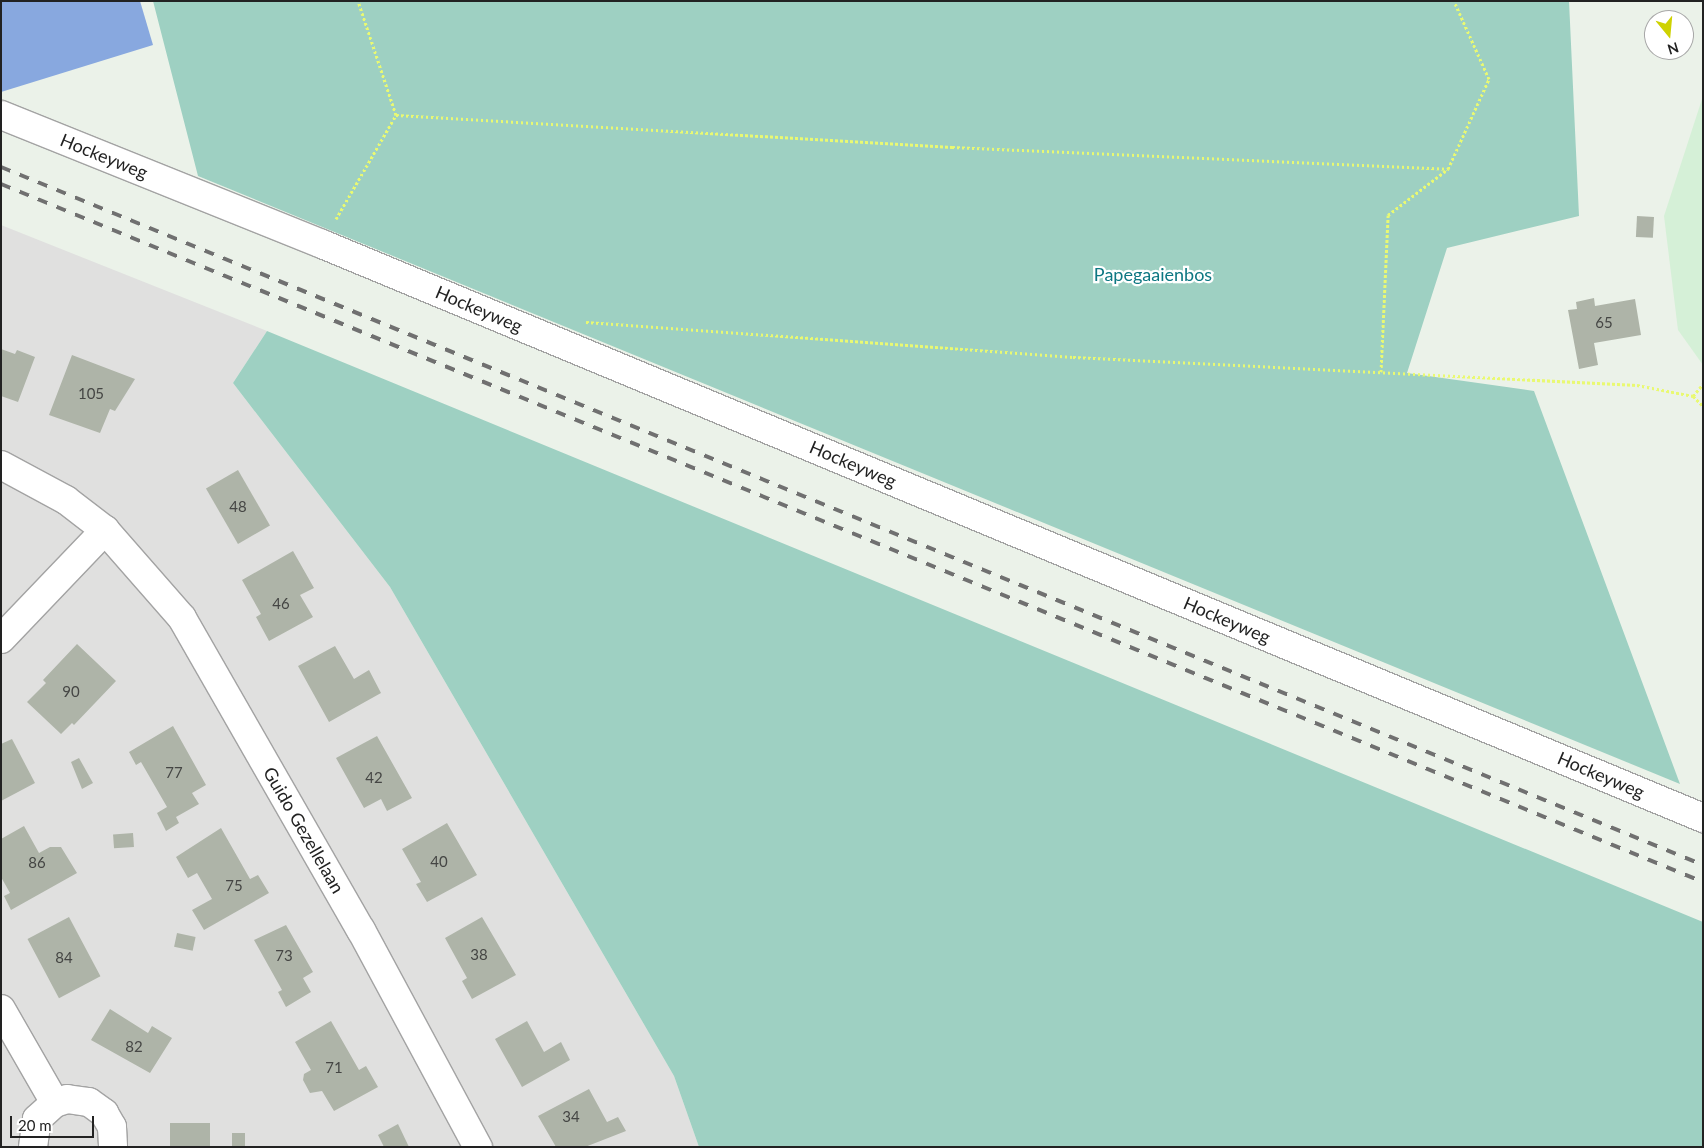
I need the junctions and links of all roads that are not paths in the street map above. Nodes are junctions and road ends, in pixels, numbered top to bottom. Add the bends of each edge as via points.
1 (1, 115) edge
2 (1, 465) edge
3 (105, 530) junction
4 (1, 639) edge
5 (1703, 818) edge
6 (1, 1009) edge
7 (55, 1103) junction
8 (33, 1147) edge
9 (113, 1147) edge
10 (478, 1147) edge

1 - 5 street, Hockeyweg via 322,244
2 - 3 street, Guido Gezellelaan via 66,500
3 - 4 street
3 - 10 street, Guido Gezellelaan via 182,618 361,930
6 - 7 street
7 - 8 street via 38,1119
7 - 9 street via 80,1100 104,1113 112,1127

